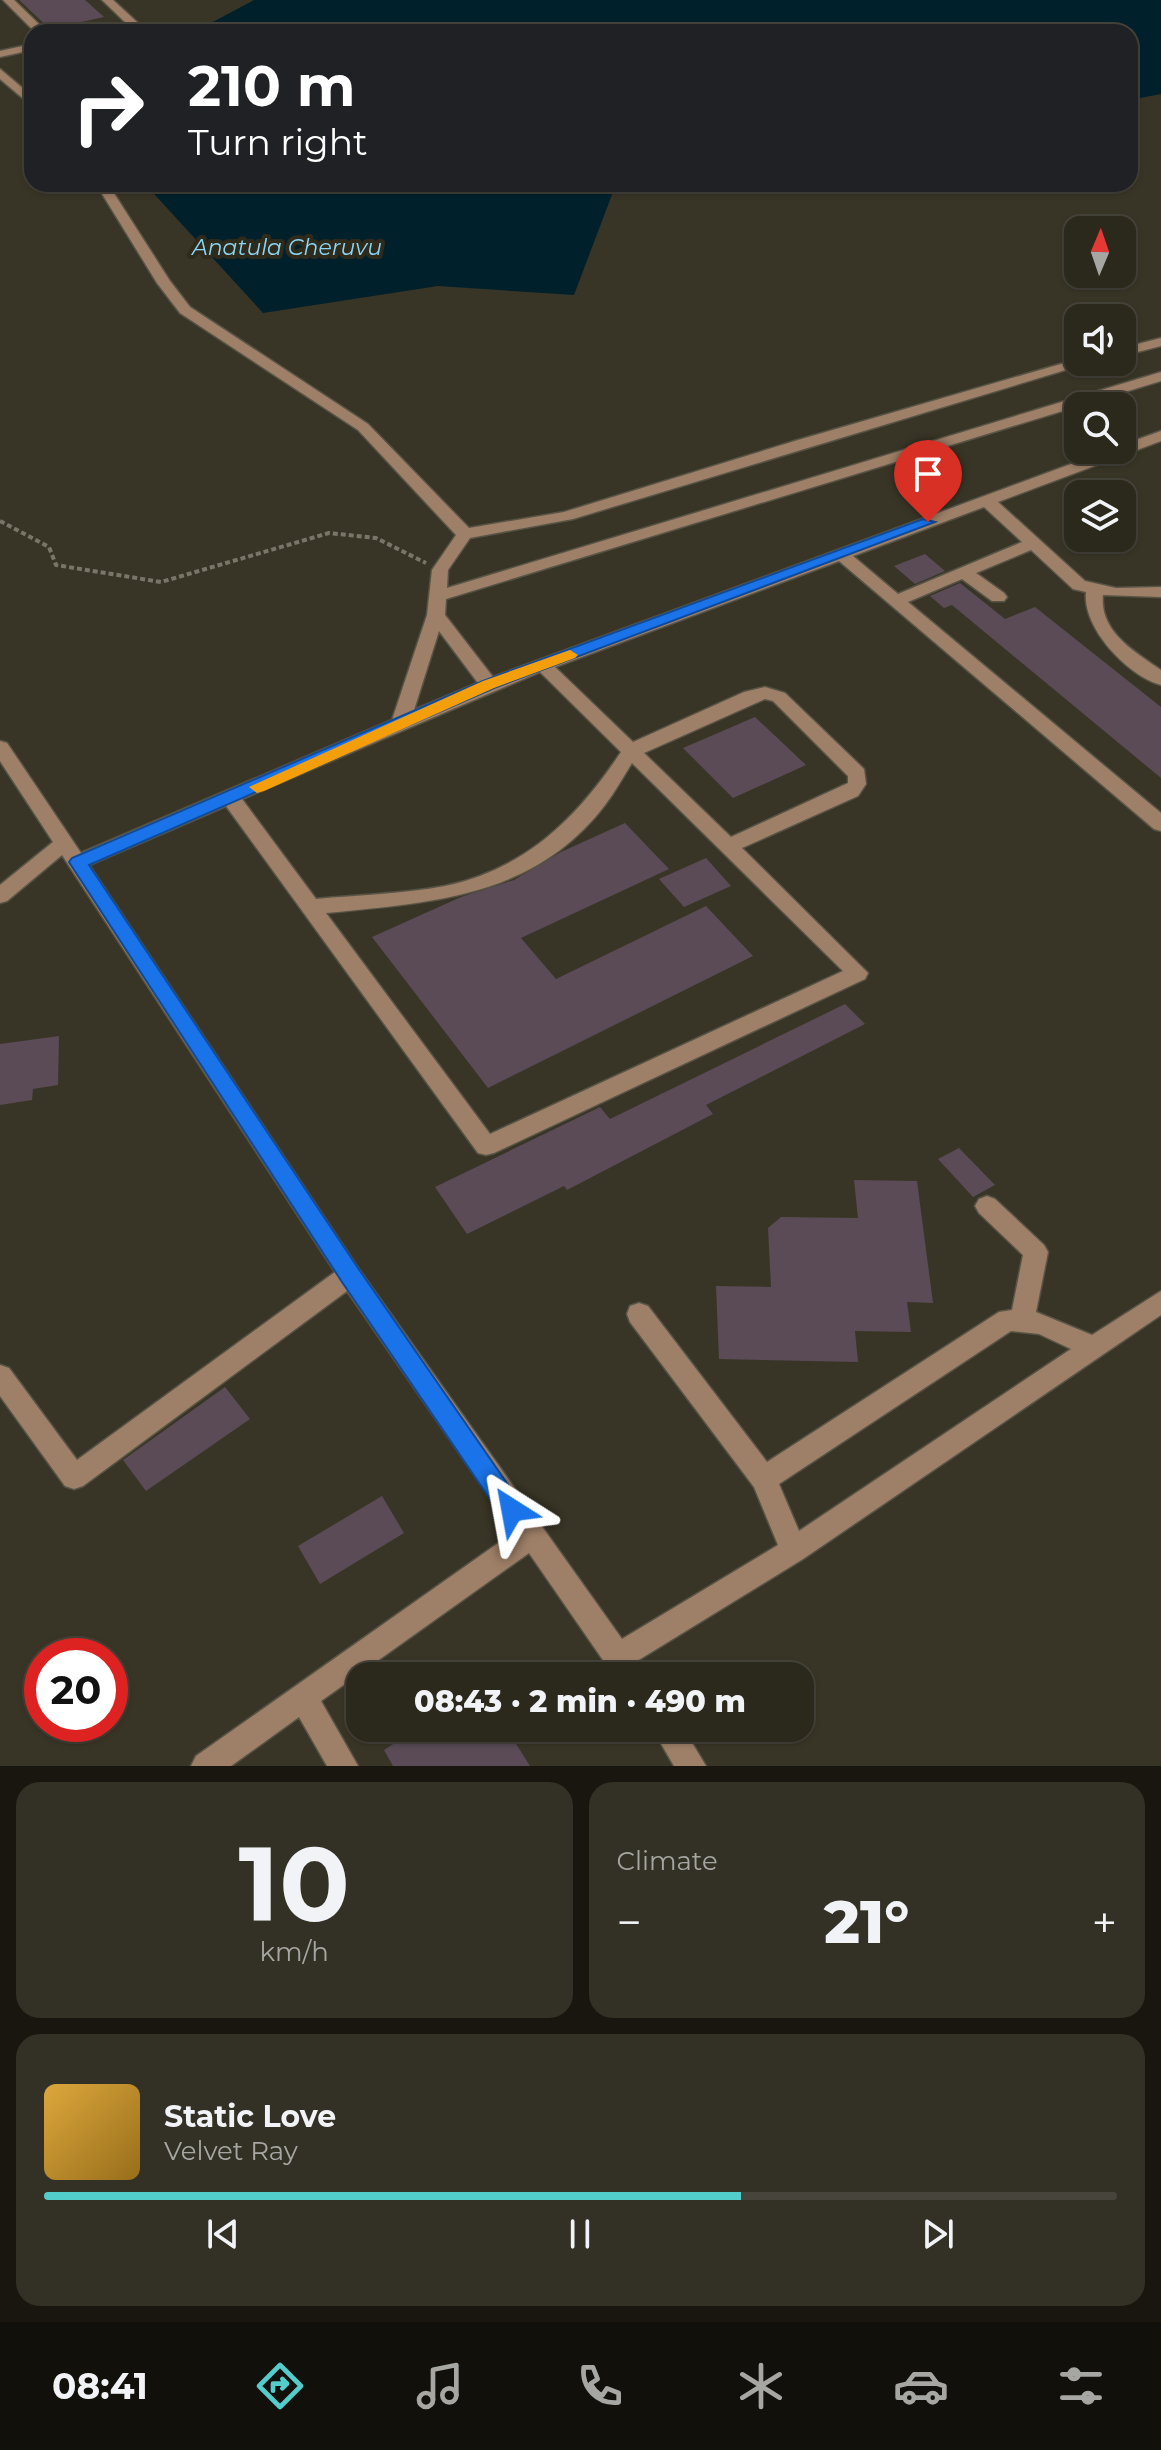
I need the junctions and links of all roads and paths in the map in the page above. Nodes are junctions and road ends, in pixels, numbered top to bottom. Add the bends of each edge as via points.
1 (8, 0) edge
2 (107, 0) edge
3 (33, 24) edge
4 (133, 24) edge
5 (24, 49) edge
6 (0, 54) edge
7 (0, 73) edge
8 (24, 95) edge
9 (107, 192) edge
10 (1161, 342) edge
11 (1136, 348) edge
12 (1064, 368) edge
13 (1161, 376) edge
14 (1161, 436) edge
15 (987, 501) junction
16 (0, 521) edge
17 (465, 534) junction
18 (1033, 543) junction
19 (840, 554) junction
20 (440, 570) junction
21 (963, 572) junction
22 (1095, 589) junction
23 (1161, 592) edge
24 (438, 596) junction
25 (998, 597) dead end
26 (896, 601) junction
27 (436, 615) junction
28 (543, 665) junction
29 (1161, 679) edge
30 (489, 685) junction
31 (400, 724) junction
32 (0, 747) edge
33 (631, 751) junction
34 (231, 798) junction
35 (1161, 824) edge
36 (65, 842) junction
37 (728, 846) junction
38 (78, 862) junction
39 (0, 896) edge
40 (311, 907) junction
41 (987, 1206) dead end
42 (350, 1275) junction
43 (1161, 1302) edge
44 (639, 1314) dead end
45 (1022, 1321) junction
46 (1094, 1348) junction
47 (0, 1376) edge
48 (764, 1479) junction
49 (530, 1536) junction
50 (794, 1550) junction
51 (621, 1662) edge
52 (630, 1662) edge
53 (303, 1697) junction
54 (673, 1742) edge
55 (683, 1763) edge
56 (206, 1766) edge
57 (343, 1766) edge

1 - 3 lane
2 - 4 lane
5 - 6 lane
7 - 8 lane
9 - 17 lane via 185,310 363,427
10 - 11 lane
12 - 17 lane via 567,516
13 - 24 lane
14 - 15 lane
15 - 18 lane
15 - 19 lane
16 - 20 path via 49,547 56,565 161,582 329,533 376,538
17 - 20 lane
18 - 21 lane
18 - 22 lane via 1079,585
19 - 26 lane
19 - 28 lane
20 - 24 lane
21 - 25 lane
21 - 26 lane
22 - 23 lane
22 - 29 lane via 1097,624
24 - 27 lane
26 - 35 lane
27 - 30 lane
27 - 31 lane
28 - 30 lane
28 - 33 lane
30 - 31 lane
31 - 34 lane
32 - 36 lane
33 - 37 lane
33 - 37 lane via 765,693 779,697 857,774 851,791
33 - 40 lane via 598,801 573,827 518,866 444,893
34 - 38 lane
34 - 40 lane
36 - 38 lane
36 - 39 lane
37 - 40 lane via 858,973 486,1146
38 - 42 lane
41 - 45 lane via 1036,1252
42 - 47 lane via 74,1477
42 - 49 lane
43 - 46 lane
44 - 48 lane
45 - 46 lane via 1041,1323
45 - 48 lane via 1008,1320
46 - 50 lane
48 - 50 lane
49 - 51 lane
49 - 53 lane
50 - 52 lane
53 - 56 lane
53 - 57 lane
54 - 55 lane

